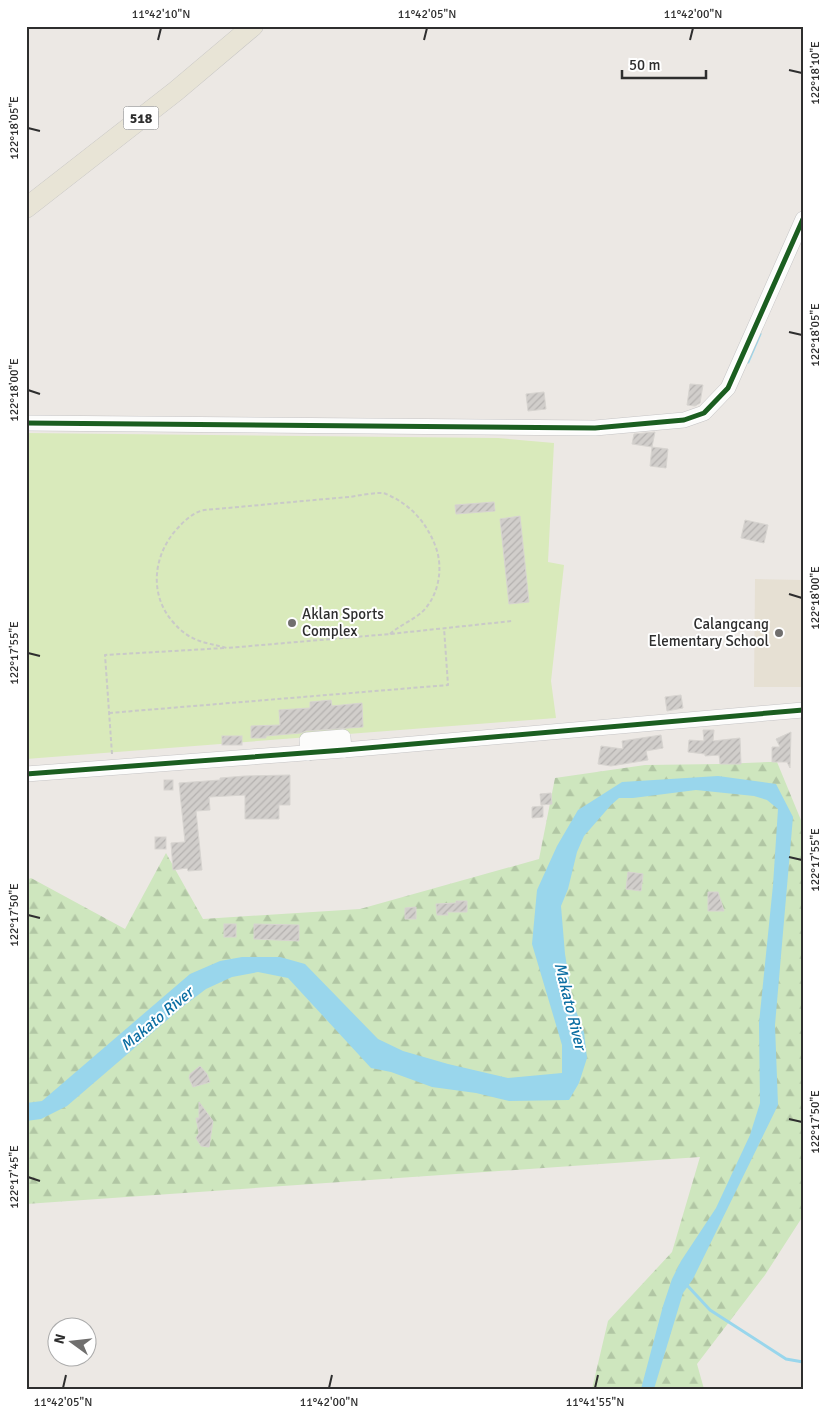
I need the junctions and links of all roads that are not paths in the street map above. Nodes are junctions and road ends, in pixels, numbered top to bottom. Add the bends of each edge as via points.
1 (253, 26) edge
2 (26, 208) edge
3 (803, 219) edge
4 (26, 423) edge
5 (803, 710) edge
6 (26, 774) edge

1 - 2 main road, 518 via 176,91
3 - 4 street via 728,388 704,413 684,420 594,428
5 - 6 street

